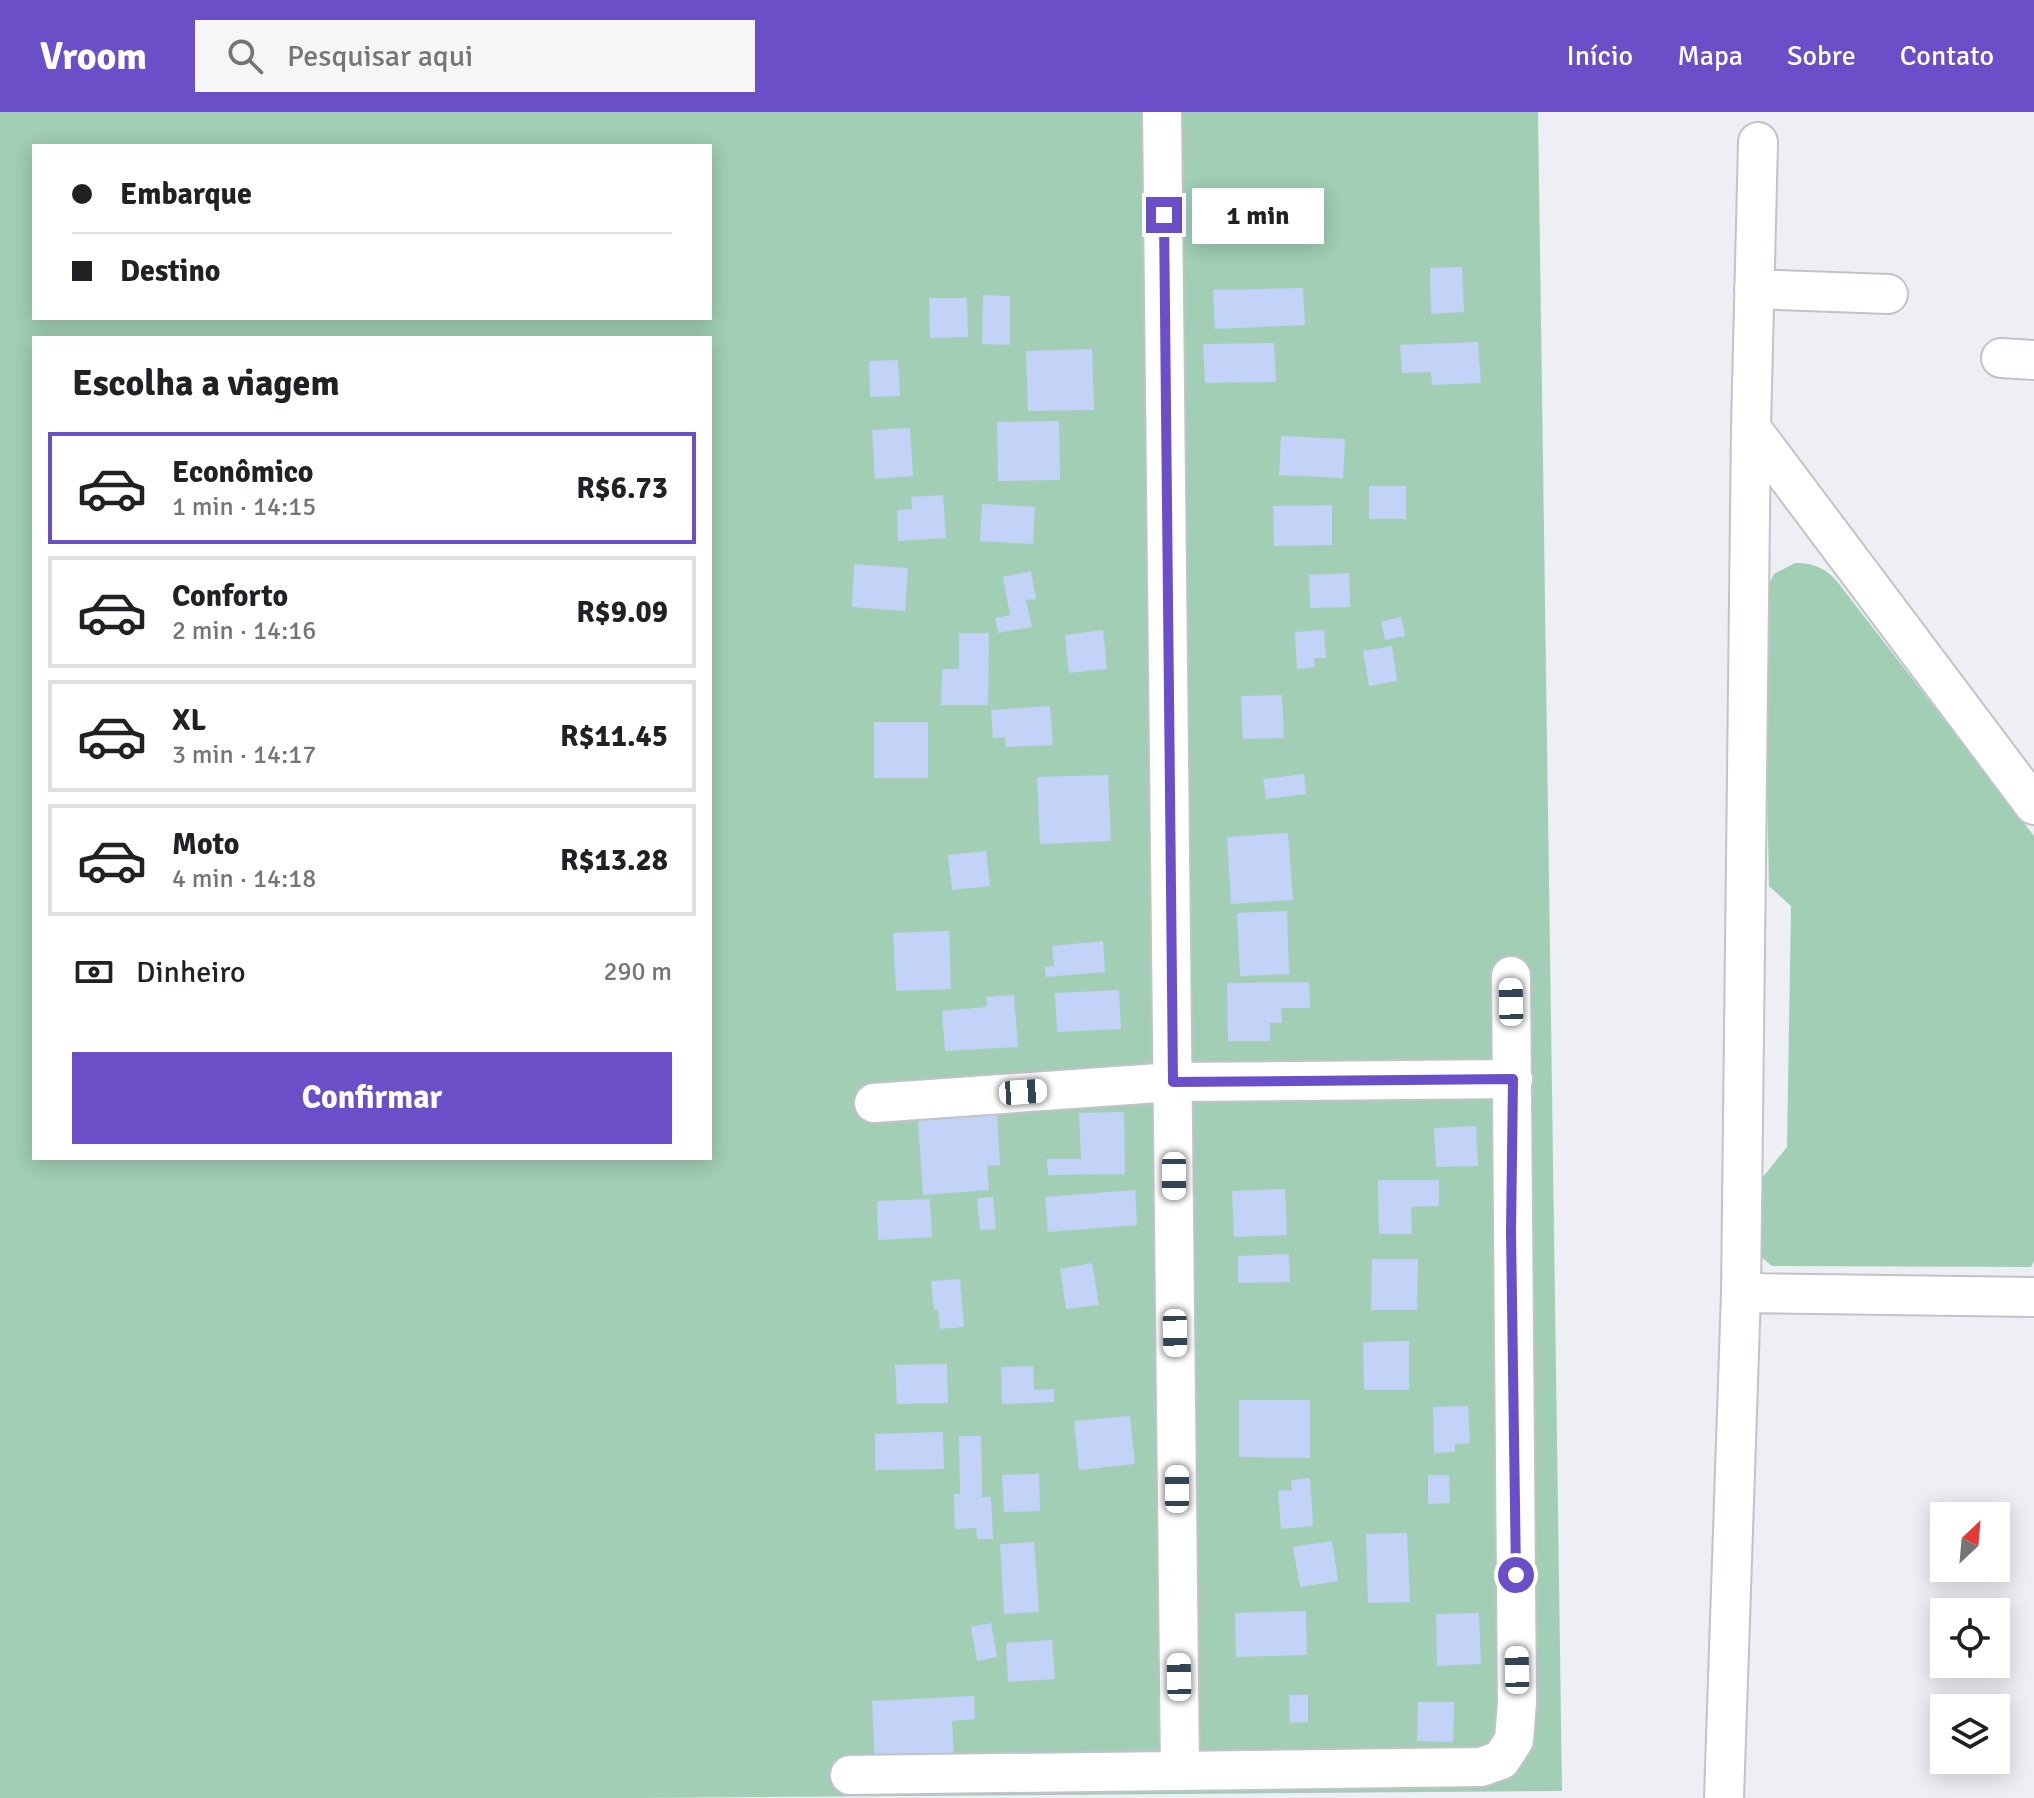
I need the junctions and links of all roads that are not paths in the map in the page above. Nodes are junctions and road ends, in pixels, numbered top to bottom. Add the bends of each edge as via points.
1 (1162, 112) edge
2 (1758, 142) dead end
3 (1754, 289) junction
4 (1888, 294) dead end
5 (1751, 428) junction
6 (2034, 805) edge
7 (1511, 976) dead end
8 (1513, 1079) junction
9 (1173, 1082) junction
10 (874, 1103) dead end
11 (1741, 1293) junction
12 (2034, 1297) edge
13 (1180, 1771) junction
14 (850, 1775) dead end
15 (1724, 1798) edge

1 - 9 street
2 - 3 street
3 - 4 street
3 - 5 street
5 - 6 street
5 - 11 street
7 - 8 street
8 - 9 street
8 - 13 street via 1514,1740 1501,1760 1481,1767
9 - 10 street
9 - 13 street
11 - 12 street
11 - 15 street
13 - 14 street

